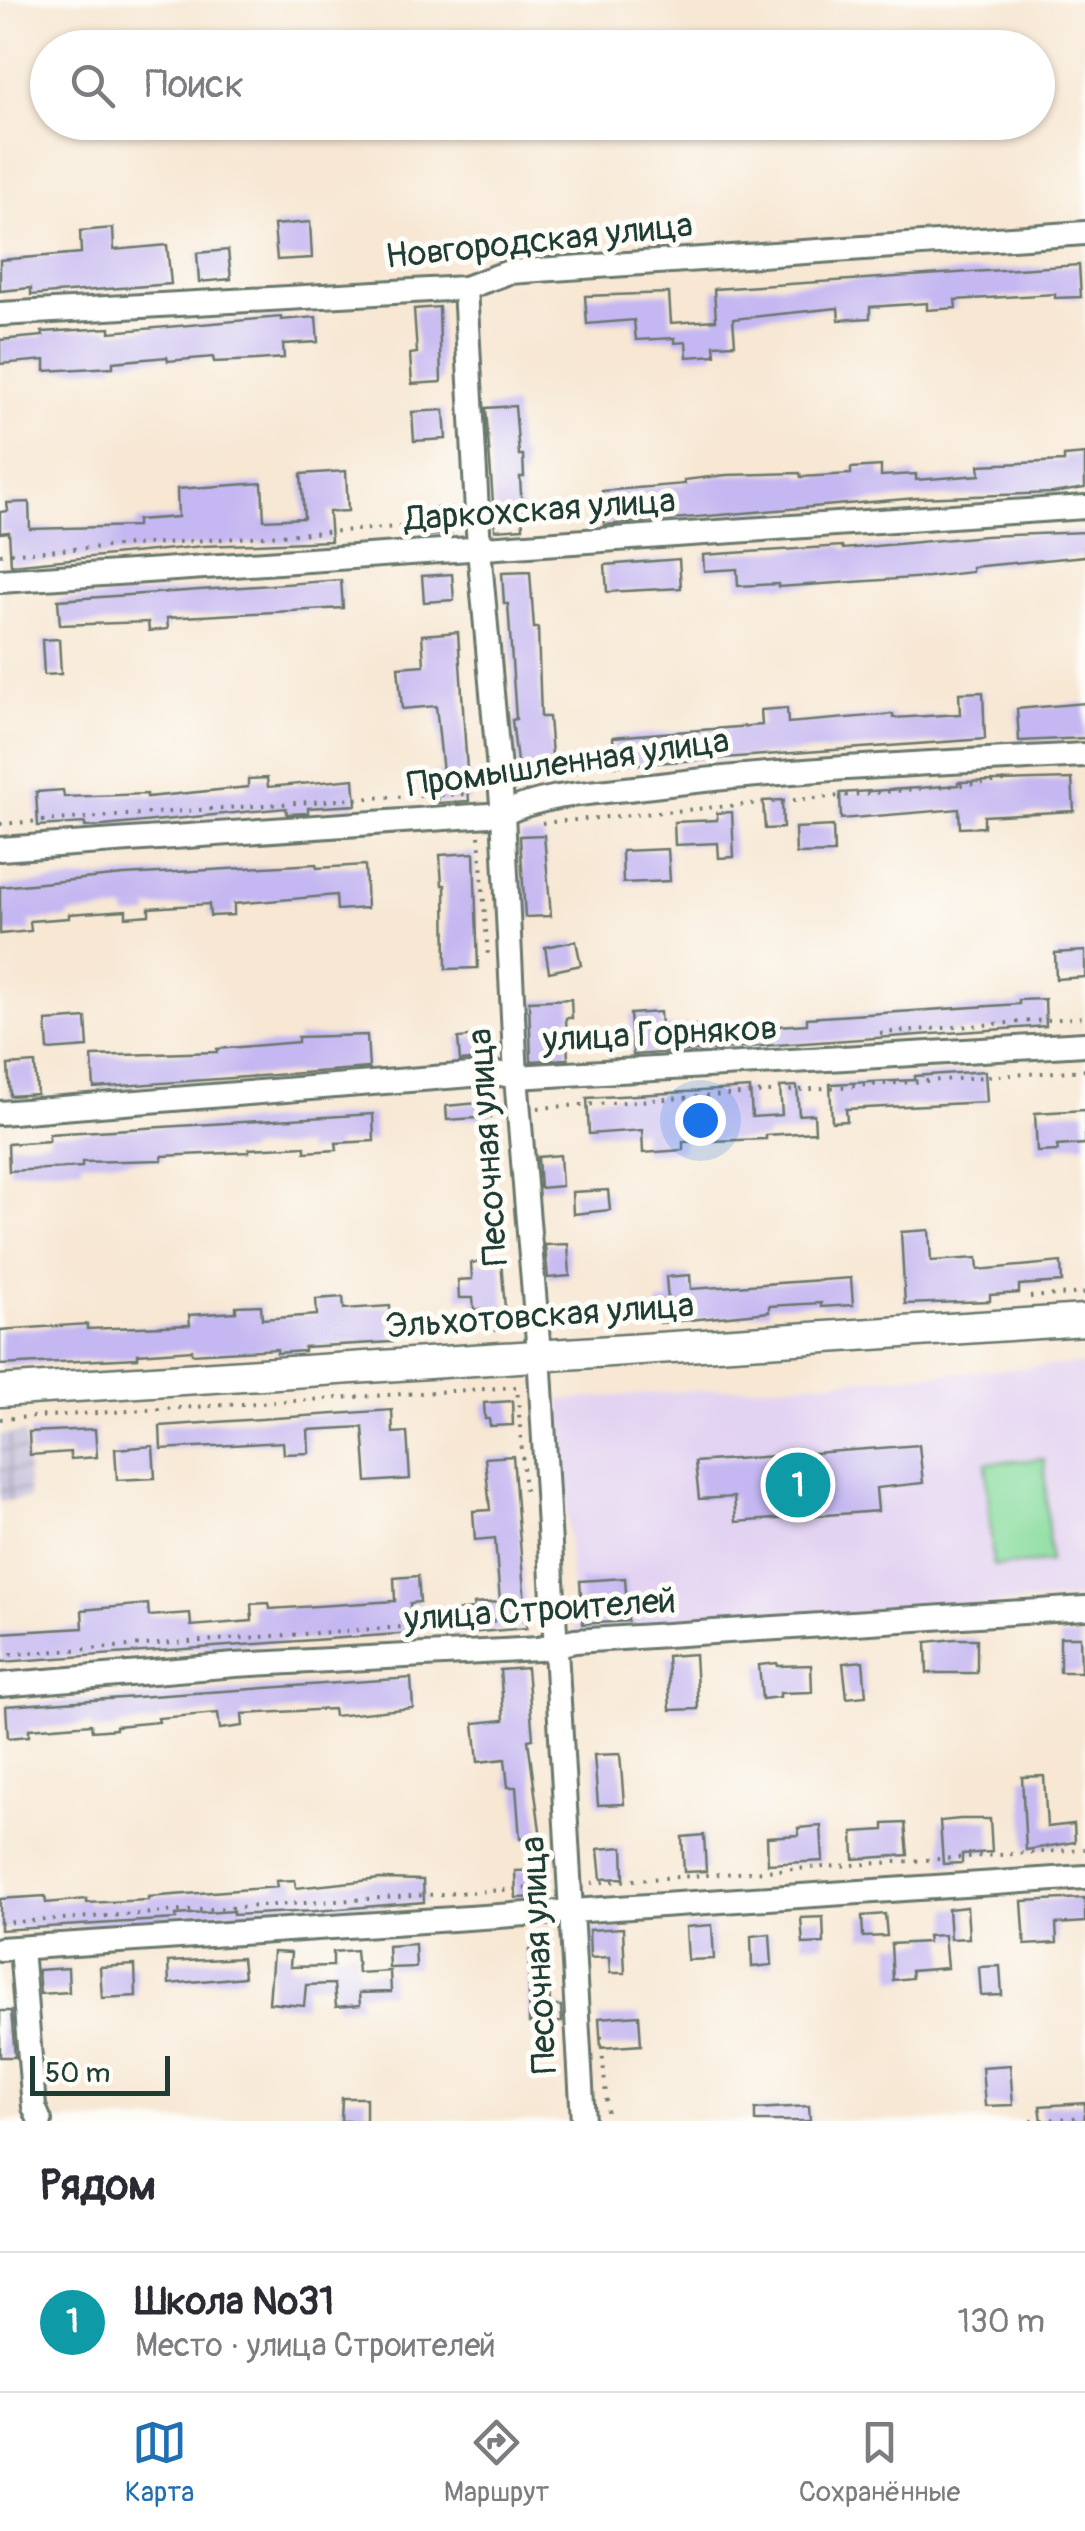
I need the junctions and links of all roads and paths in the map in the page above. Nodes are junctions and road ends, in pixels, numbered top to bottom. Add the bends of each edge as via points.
1 (1085, 233) edge
2 (465, 288) junction
3 (0, 314) edge
4 (1085, 506) edge
5 (461, 523) dead end
6 (478, 550) junction
7 (0, 554) edge
8 (0, 582) edge
9 (1085, 755) edge
10 (592, 771) dead end
11 (512, 776) dead end
12 (1007, 781) dead end
13 (482, 793) dead end
14 (503, 814) junction
15 (0, 824) edge
16 (537, 824) dead end
17 (479, 826) dead end
18 (0, 849) edge
19 (488, 962) dead end
20 (1085, 1017) edge
21 (870, 1034) dead end
22 (1085, 1044) edge
23 (1085, 1070) edge
24 (516, 1077) junction
25 (532, 1108) dead end
26 (0, 1113) edge
27 (1085, 1293) edge
28 (1026, 1298) dead end
29 (516, 1311) dead end
30 (1085, 1320) edge
31 (378, 1340) dead end
32 (539, 1353) junction
33 (0, 1391) edge
34 (0, 1419) edge
35 (525, 1503) dead end
36 (1085, 1608) edge
37 (533, 1619) dead end
38 (558, 1643) junction
39 (0, 1654) edge
40 (0, 1685) edge
41 (1085, 1849) edge
42 (1085, 1878) edge
43 (586, 1884) dead end
44 (555, 1886) dead end
45 (571, 1912) junction
46 (0, 1923) edge
47 (10, 1949) edge
48 (600, 2022) dead end
49 (1085, 2117) edge
50 (40, 2121) edge
51 (583, 2121) edge
52 (608, 2121) edge
53 (1031, 2121) edge

1 - 2 street, Новгородская улица via 509,272
2 - 3 street, Новгородская улица
2 - 6 street, Песочная улица
4 - 6 street, Даркохская улица
5 - 7 path
6 - 8 street, Даркохская улица
6 - 14 street, Песочная улица
9 - 14 street, Промышленная улица via 756,772 582,795
10 - 11 path
12 - 16 path
13 - 15 path
14 - 18 street, Промышленная улица
14 - 24 street, Песочная улица
17 - 19 path
20 - 21 path
22 - 24 street, улица Горняков
23 - 25 path
24 - 26 street, улица Горняков via 496,1073
24 - 32 street, Песочная улица
27 - 28 path
29 - 31 path via 517,1330
30 - 32 street, Эльхотовская улица
32 - 33 street, Эльхотовская улица
32 - 38 street, Песочная улица
34 - 35 path via 518,1386
36 - 38 street, улица Строителей
37 - 39 path
38 - 40 street, улица Строителей
38 - 45 street, Песочная улица
41 - 43 path
42 - 45 street
44 - 46 path
45 - 47 street
45 - 51 street, Песочная улица
47 - 50 street
48 - 52 path
49 - 53 path

